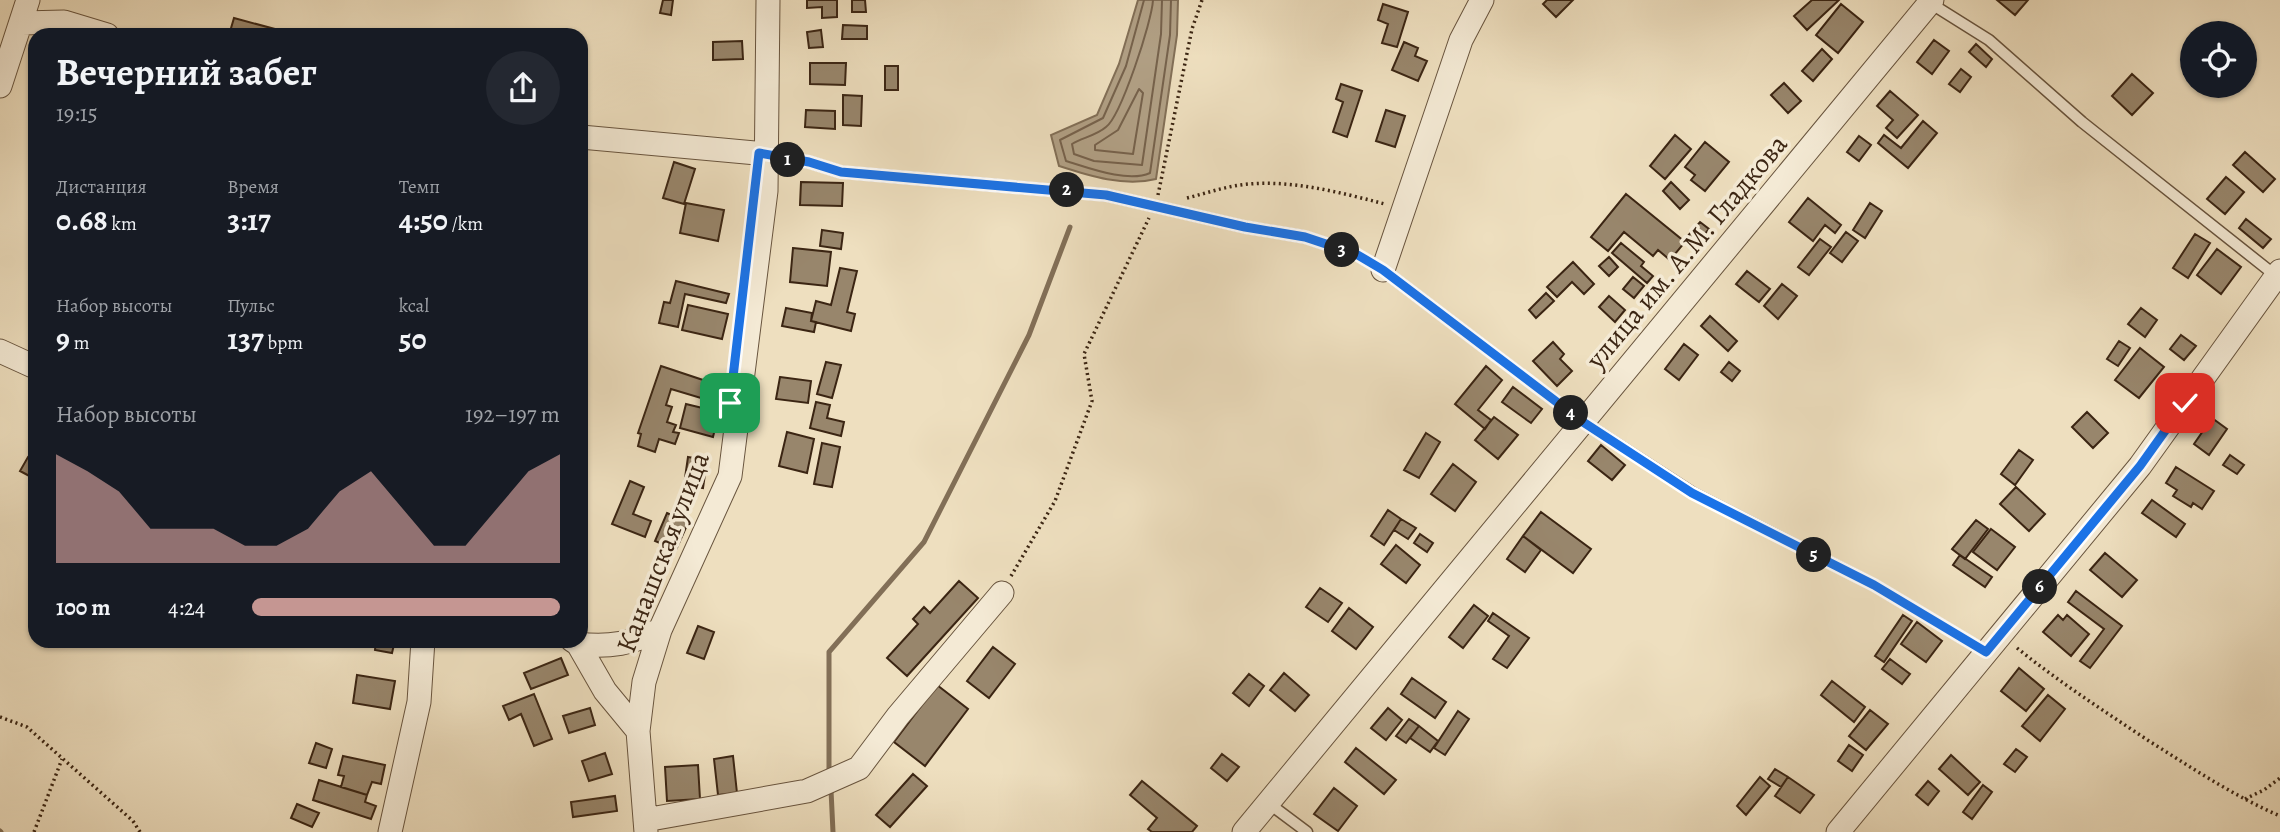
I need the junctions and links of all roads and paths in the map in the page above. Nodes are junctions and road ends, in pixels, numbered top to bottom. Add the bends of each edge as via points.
1 (29, 0) edge
2 (768, 0) edge
3 (1202, 0) edge
4 (1482, 0) edge
5 (1930, 1) edge
6 (22, 23) junction
7 (84, 28) edge
8 (0, 86) edge
9 (588, 137) edge
10 (766, 153) junction
11 (1154, 207) junction
12 (1404, 208) junction
13 (1383, 270) junction
14 (2278, 274) edge
15 (0, 351) edge
16 (28, 364) edge
17 (1583, 422) junction
18 (1002, 593) joint
19 (660, 629) junction
20 (1993, 643) junction
21 (588, 645) edge
22 (422, 648) edge
23 (579, 648) edge
24 (0, 718) edge
25 (638, 731) junction
26 (62, 759) junction
27 (2280, 778) edge
28 (2245, 799) junction
29 (1267, 802) junction
30 (2280, 816) edge
31 (646, 826) edge
32 (34, 832) edge
33 (139, 832) edge
34 (390, 832) edge
35 (1244, 832) edge
36 (1307, 832) edge
37 (1838, 832) edge

1 - 6 street
2 - 10 street, Канашская улица
3 - 11 path
4 - 12 street via 1461,40
5 - 14 lane via 1989,40 2082,122
5 - 17 street, улица им. А.М. Гладкова
6 - 7 street via 64,22
6 - 8 street
9 - 10 street
10 - 11 lane via 841,172 1106,195
10 - 19 street, Канашская улица via 766,191 730,476
11 - 12 path via 1236,186 1270,183
11 - 13 lane via 1305,237 1356,254
11 - 18 path via 1084,355 1092,401 1055,502
12 - 13 street
13 - 17 lane
14 - 20 street via 2140,466
15 - 16 street
17 - 20 lane via 1692,493
17 - 29 street, улица им. А.М. Гладкова
18 - 31 street via 859,768 807,792
19 - 21 street via 634,642 604,648
19 - 25 street, Канашская улица via 644,682
20 - 28 path
20 - 37 street
22 - 34 street via 419,702
23 - 25 street via 605,691
24 - 26 path via 27,727
25 - 31 street, Канашская улица
26 - 32 path
26 - 33 path via 133,821
27 - 28 path
28 - 30 path
29 - 35 street, улица им. А.М. Гладкова
29 - 36 lane

